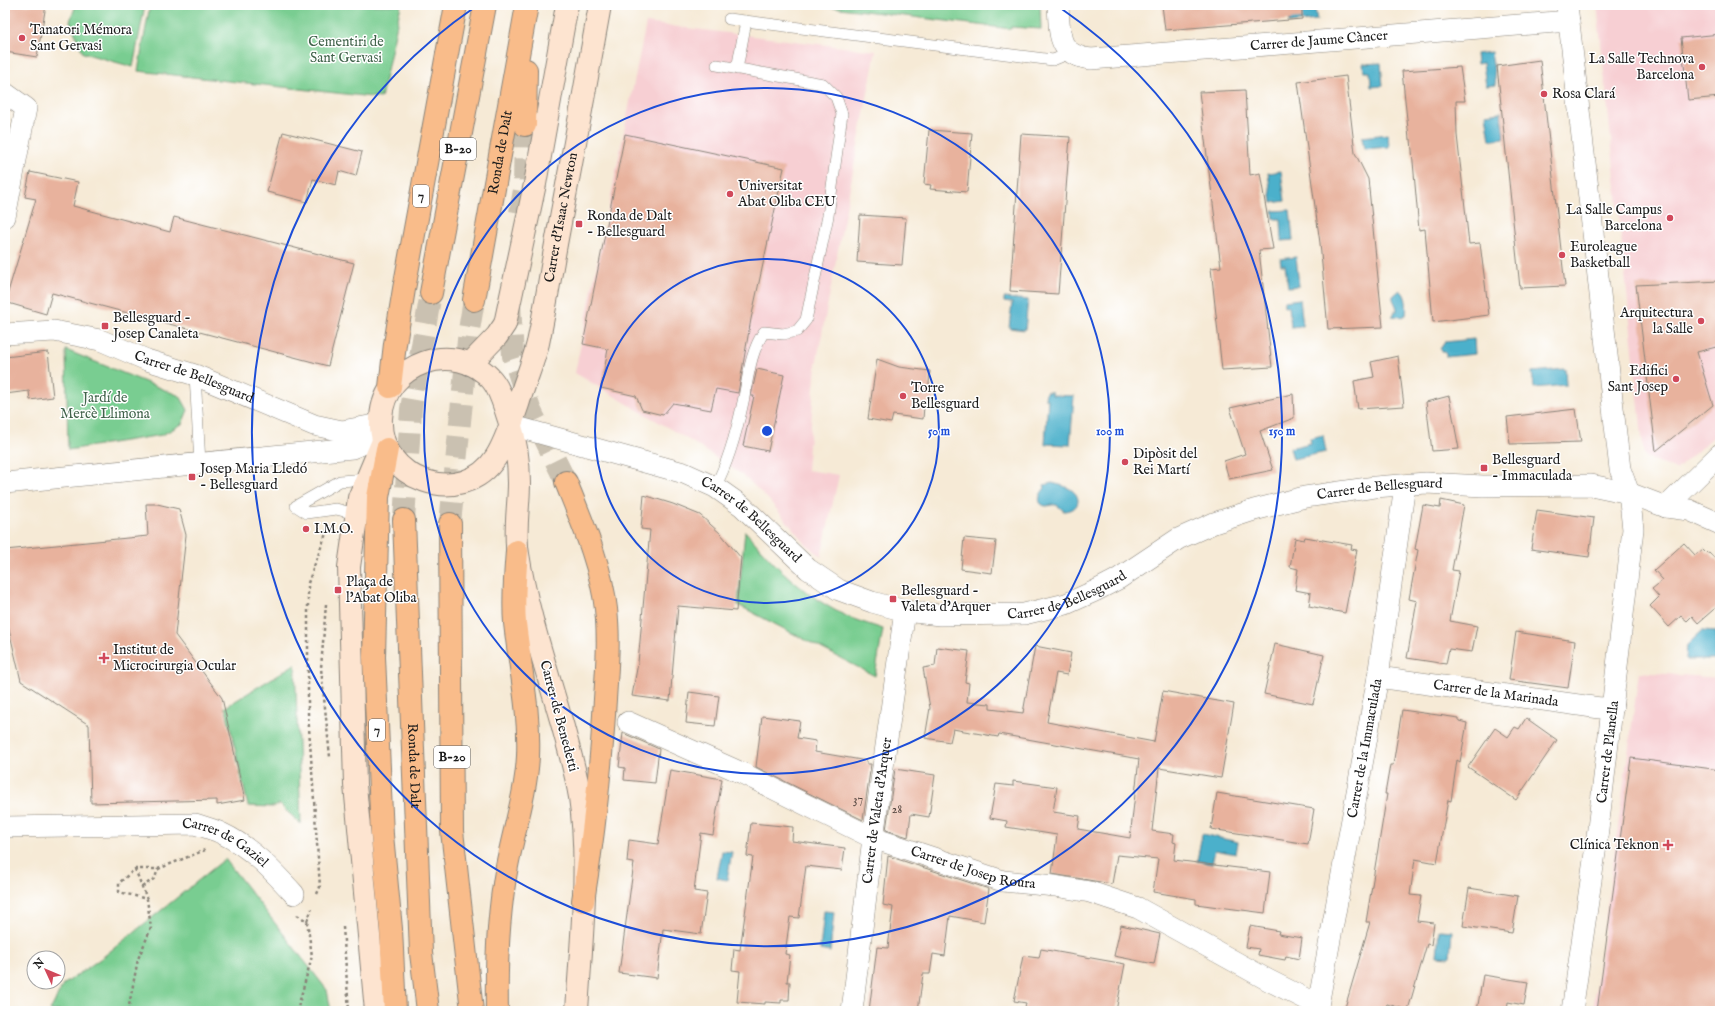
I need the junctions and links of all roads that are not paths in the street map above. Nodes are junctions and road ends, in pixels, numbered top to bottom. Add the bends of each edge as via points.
1 (456, 5) edge
2 (485, 5) edge
3 (528, 5) edge
4 (567, 5) edge
5 (600, 5) edge
6 (1058, 5) edge
7 (1568, 13) edge
8 (729, 19) dead end
9 (746, 21) junction
10 (1070, 53) junction
11 (717, 65) dead end
12 (737, 69) junction
13 (5, 93) edge
14 (525, 125) tunnel mouth
15 (5, 217) edge
16 (431, 293) tunnel mouth
17 (474, 300) tunnel mouth
18 (5, 334) edge
19 (470, 364) junction
20 (195, 375) junction
21 (390, 387) junction
22 (510, 425) junction
23 (383, 437) junction
24 (1720, 454) edge
25 (200, 463) junction
26 (367, 479) junction
27 (566, 482) tunnel mouth
28 (5, 483) edge
29 (1404, 485) junction
30 (715, 486) junction
31 (1629, 493) junction
32 (1666, 507) junction
33 (356, 514) junction
34 (404, 520) tunnel mouth
35 (450, 524) tunnel mouth
36 (1720, 524) edge
37 (517, 551) junction
38 (905, 611) junction
39 (1378, 677) junction
40 (1613, 707) junction
41 (628, 722) dead end
42 (5, 827) edge
43 (873, 838) junction
44 (294, 894) road end
45 (583, 901) junction
46 (1318, 1008) edge
47 (376, 1011) edge
48 (395, 1011) edge
49 (428, 1011) edge
50 (472, 1011) edge
51 (497, 1011) edge
52 (577, 1011) edge
53 (852, 1011) edge
54 (1572, 1011) edge

1 - 21 highway, 7 via 404,288
2 - 16 highway, B-20
3 - 14 highway
3 - 17 highway, Ronda de Dalt
4 - 19 street via 535,184 505,324
5 - 22 street, Carrer d'Isaac Newton via 537,347
6 - 10 street via 1060,32 1064,47
7 - 10 street, Carrer de Jaume Càncer via 1091,59 1078,58
7 - 31 street, Carrer de Planella via 1620,469
8 - 9 lane
9 - 10 lane via 1053,60
9 - 12 lane
11 - 12 lane
12 - 30 lane via 823,84 836,97 842,114 828,216 806,320 798,330 783,334 764,332 756,343 740,416 722,474
13 - 15 street via 26,108
18 - 20 street, Carrer de Bellesguard via 54,331 100,340 147,360
19 - 21 street via 453,359 435,359 408,370
19 - 22 street via 491,379 498,389
20 - 23 street, Carrer de Bellesguard via 314,425
20 - 25 lane
21 - 23 street via 381,411
22 - 23 street via 495,458 478,475 456,484 432,484 410,476 398,465
22 - 30 street, Carrer de Bellesguard via 684,473
22 - 37 street, Carrer de Benedetti via 519,478
23 - 25 street via 352,448
23 - 26 street
23 - 48 highway, 7 via 378,497 374,658 382,834 391,929
24 - 32 street
25 - 28 street
26 - 33 street
26 - 33 lane via 340,481 296,506 307,513 336,509
27 - 45 highway via 593,555 606,608 607,630 601,764
29 - 31 street, Carrer de Bellesguard via 1592,485
29 - 38 street, Carrer de Bellesguard via 1306,497 1214,523 1178,539 1101,588 1066,604 1024,614 980,616 940,616
29 - 39 street, Carrer de la Immaculada
30 - 38 street, Carrer de Bellesguard via 742,506 808,569 839,590
31 - 32 street, Carrer de Bellesguard
31 - 40 street, Carrer de Planella via 1633,529
32 - 36 street, Carrer de Bellesguard via 1689,510
33 - 47 street via 349,567 355,785
34 - 49 highway, Ronda de Dalt / B-20 via 421,953
35 - 50 highway, B-20 via 452,831
37 - 45 street, Carrer de Benedetti via 580,795
37 - 51 highway via 515,622 528,710 528,757 523,800 507,865 502,898 496,959
38 - 43 street, Carrer de Valeta d'Arquer
39 - 40 street, Carrer de la Marinada via 1600,708
39 - 46 street, Carrer de la Immaculada
40 - 54 street, Carrer de Planella
41 - 43 street, Carrer de Josep Roura via 742,773
42 - 44 street, Carrer de Gaziel via 195,824 221,832 246,848 267,865
43 - 46 street, Carrer de Josep Roura via 1003,881 1090,892 1138,908
43 - 53 street, Carrer de Valeta d'Arquer
45 - 52 street, Carrer de Benedetti

